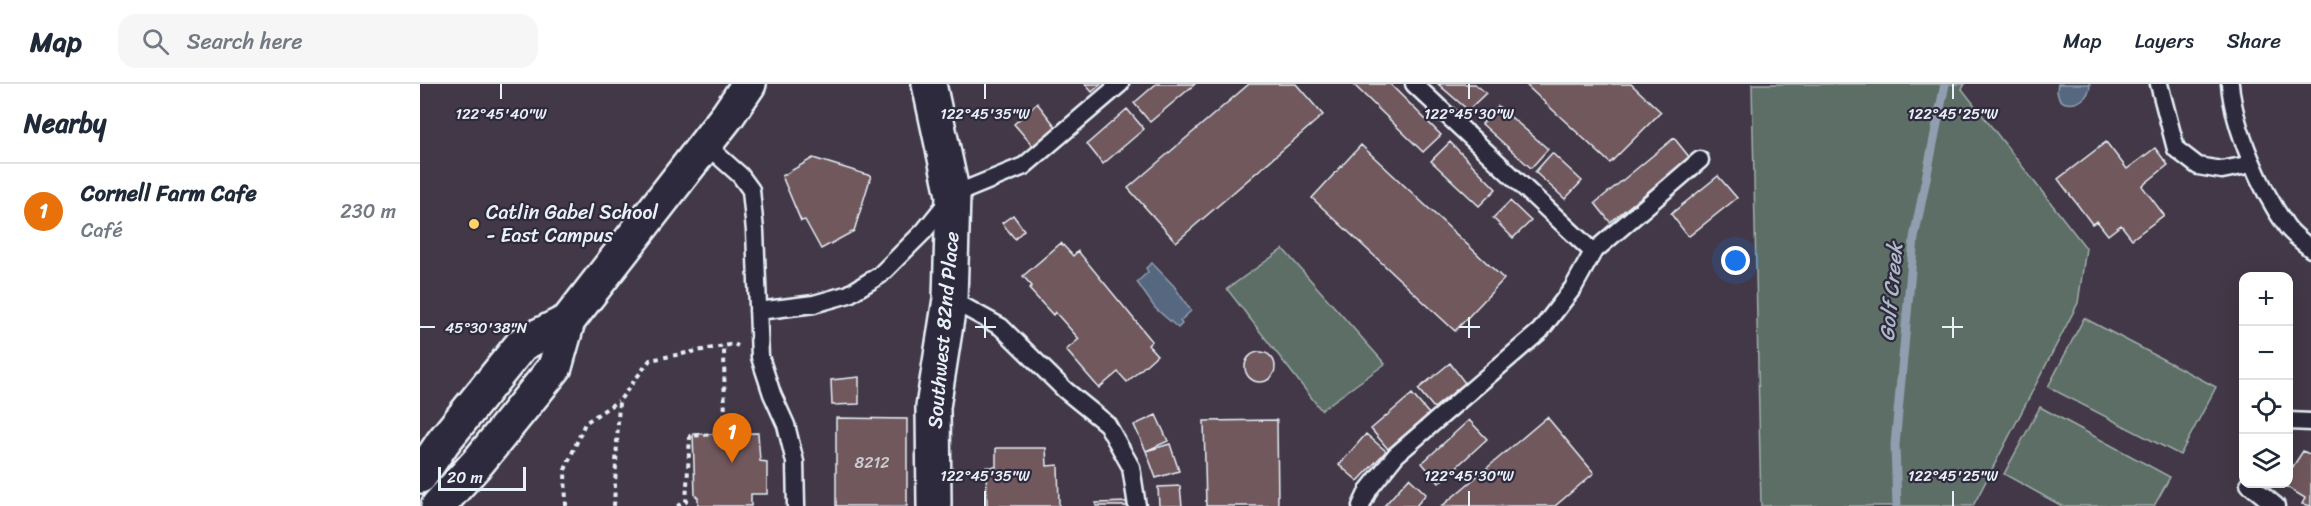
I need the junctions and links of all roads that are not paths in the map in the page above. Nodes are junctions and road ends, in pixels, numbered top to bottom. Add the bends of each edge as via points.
1 (749, 84) edge
2 (930, 84) edge
3 (1120, 84) edge
4 (1414, 84) edge
5 (2159, 84) edge
6 (2230, 84) edge
7 (705, 144) junction
8 (1701, 160) dead end
9 (2252, 164) junction
10 (953, 195) junction
11 (2311, 249) edge
12 (1593, 252) junction
13 (950, 300) junction
14 (758, 311) junction
15 (568, 321) junction
16 (2293, 421) edge
17 (2311, 422) edge
18 (420, 476) edge
19 (2255, 488) edge
20 (438, 506) edge
21 (796, 506) edge
22 (934, 506) edge
23 (1137, 506) edge
24 (1361, 506) edge
25 (2276, 506) edge

1 - 7 main road
2 - 10 main road, Southwest 82nd Place
3 - 10 lane via 1024,166
4 - 12 lane
5 - 9 lane via 2176,149 2198,166 2222,170
6 - 9 lane via 2232,106
7 - 14 lane via 751,190
7 - 15 main road
8 - 12 lane
9 - 11 lane via 2288,228
10 - 13 main road, Southwest 82nd Place
10 - 14 lane via 880,275 849,294 814,304
12 - 24 lane via 1573,288 1540,331 1396,455 1369,489
13 - 22 main road, Southwest 82nd Place via 933,407
13 - 23 lane via 1001,327 1065,390 1107,424 1131,467
14 - 21 lane via 760,357 786,425 795,462
15 - 18 main road via 522,344
15 - 20 main road via 555,367
16 - 17 lane
19 - 25 lane

